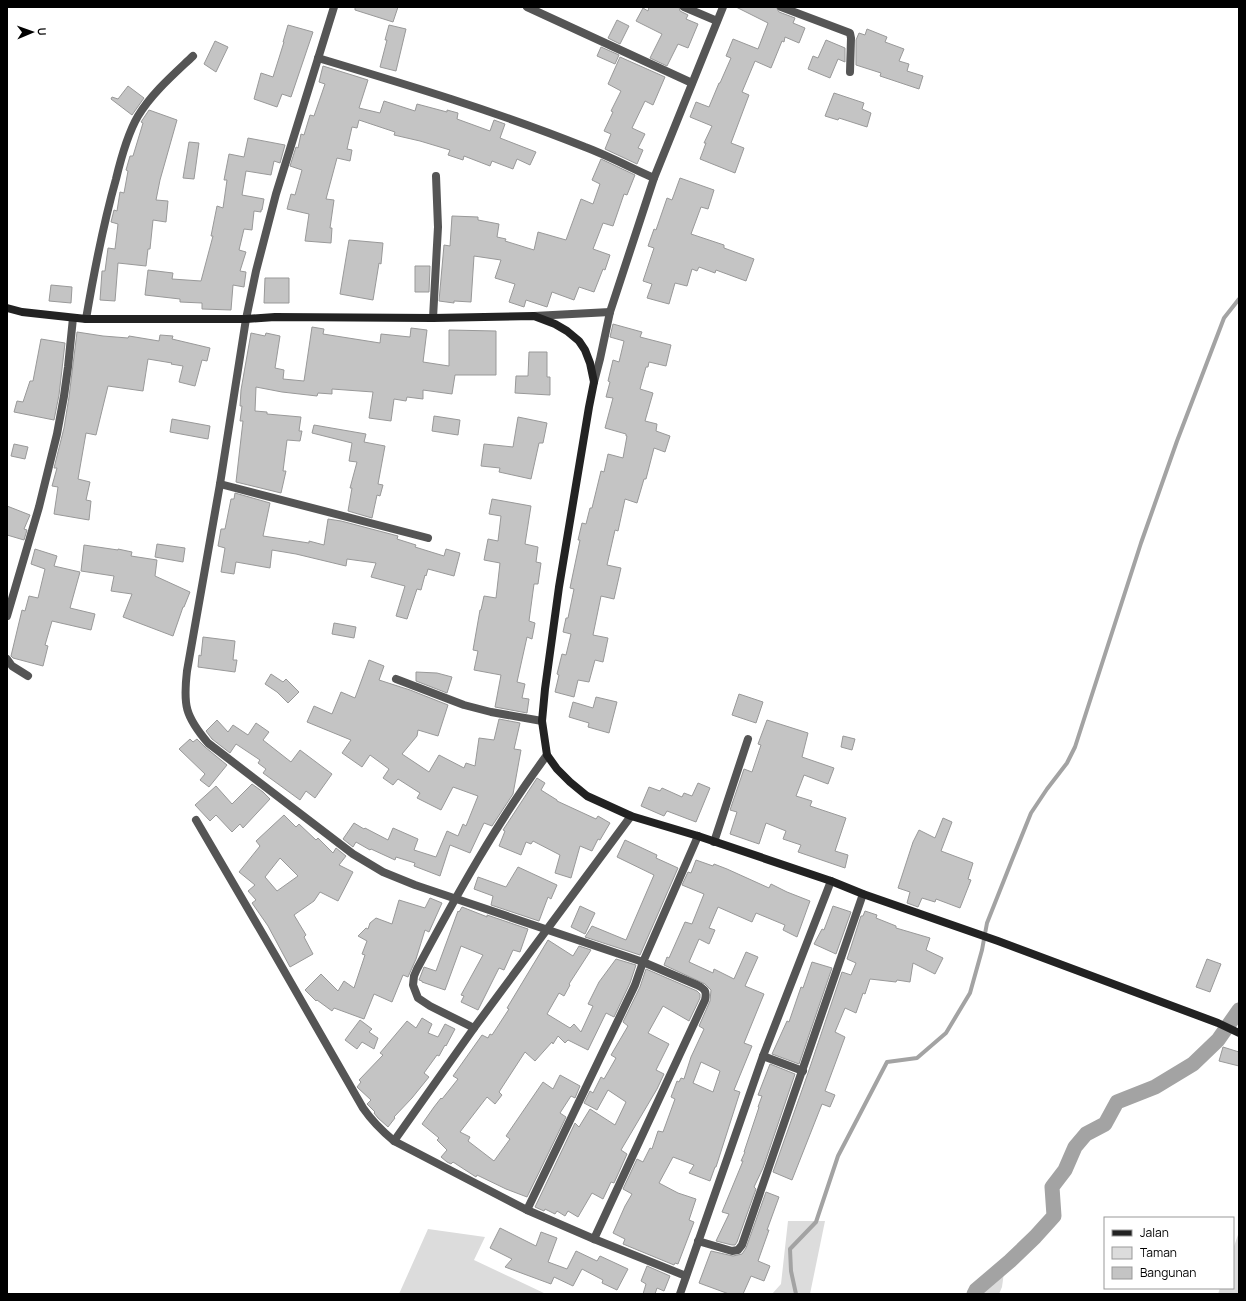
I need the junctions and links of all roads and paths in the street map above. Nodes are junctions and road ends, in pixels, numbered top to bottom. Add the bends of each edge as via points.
1 (334, 7) edge
2 (527, 7) edge
3 (684, 7) edge
4 (723, 7) edge
5 (781, 7) edge
6 (717, 21) junction
7 (193, 56) dead end
8 (318, 58) junction
9 (850, 72) dead end
10 (692, 83) junction
11 (436, 176) dead end
12 (654, 178) junction
13 (7, 308) edge
14 (610, 312) junction
15 (534, 316) junction
16 (73, 318) junction
17 (432, 318) junction
18 (86, 319) junction
19 (246, 319) junction
20 (594, 382) junction
21 (220, 484) junction
22 (428, 538) dead end
23 (7, 616) edge
24 (7, 659) edge
25 (28, 676) dead end
26 (396, 679) dead end
27 (542, 721) junction
28 (748, 739) dead end
29 (547, 755) junction
30 (631, 816) junction
31 (196, 820) dead end
32 (698, 836) junction
33 (714, 842) junction
34 (831, 881) junction
35 (863, 894) junction
36 (455, 898) junction
37 (547, 929) junction
38 (643, 962) junction
39 (474, 1028) junction
40 (1239, 1033) edge
41 (763, 1056) junction
42 (803, 1071) junction
43 (394, 1141) junction
44 (527, 1210) junction
45 (594, 1239) junction
46 (698, 1241) junction
47 (686, 1276) junction
48 (680, 1294) edge

1 - 8 street
2 - 10 street
3 - 6 street
4 - 6 street
5 - 9 street via 850,32
6 - 10 street
7 - 18 street via 156,91 138,117 124,149 93,276
8 - 12 street via 520,122 587,147
8 - 19 street via 276,194
10 - 12 street
11 - 17 street via 438,227
12 - 14 street
13 - 16 main road
14 - 15 street
14 - 20 street
15 - 17 main road
15 - 20 main road via 555,324 579,341 587,356
16 - 18 main road
16 - 23 street via 64,396 56,434 39,507
17 - 19 main road
18 - 19 main road
19 - 21 street
20 - 27 main road via 559,587
21 - 22 street
21 - 36 street via 185,687 185,701 196,729 208,743 353,854 398,879
24 - 25 street via 12,666
26 - 27 street via 470,706
27 - 29 main road
28 - 33 street
29 - 30 main road via 557,769 587,796
29 - 36 street via 524,786
30 - 32 main road
30 - 37 street
31 - 43 street via 363,1108 373,1122
32 - 33 main road
32 - 38 street
33 - 34 main road
34 - 35 main road
34 - 41 street
35 - 40 main road via 998,941
35 - 42 street
36 - 37 street
36 - 39 street via 417,969 413,985 418,998
37 - 38 street
37 - 39 street
38 - 44 street via 635,985
38 - 45 street via 697,985 705,990 705,1000
39 - 43 street
41 - 42 street
41 - 46 street
42 - 46 street via 740,1247 732,1251
43 - 44 street
44 - 45 street
45 - 47 street
46 - 47 street
47 - 48 street

